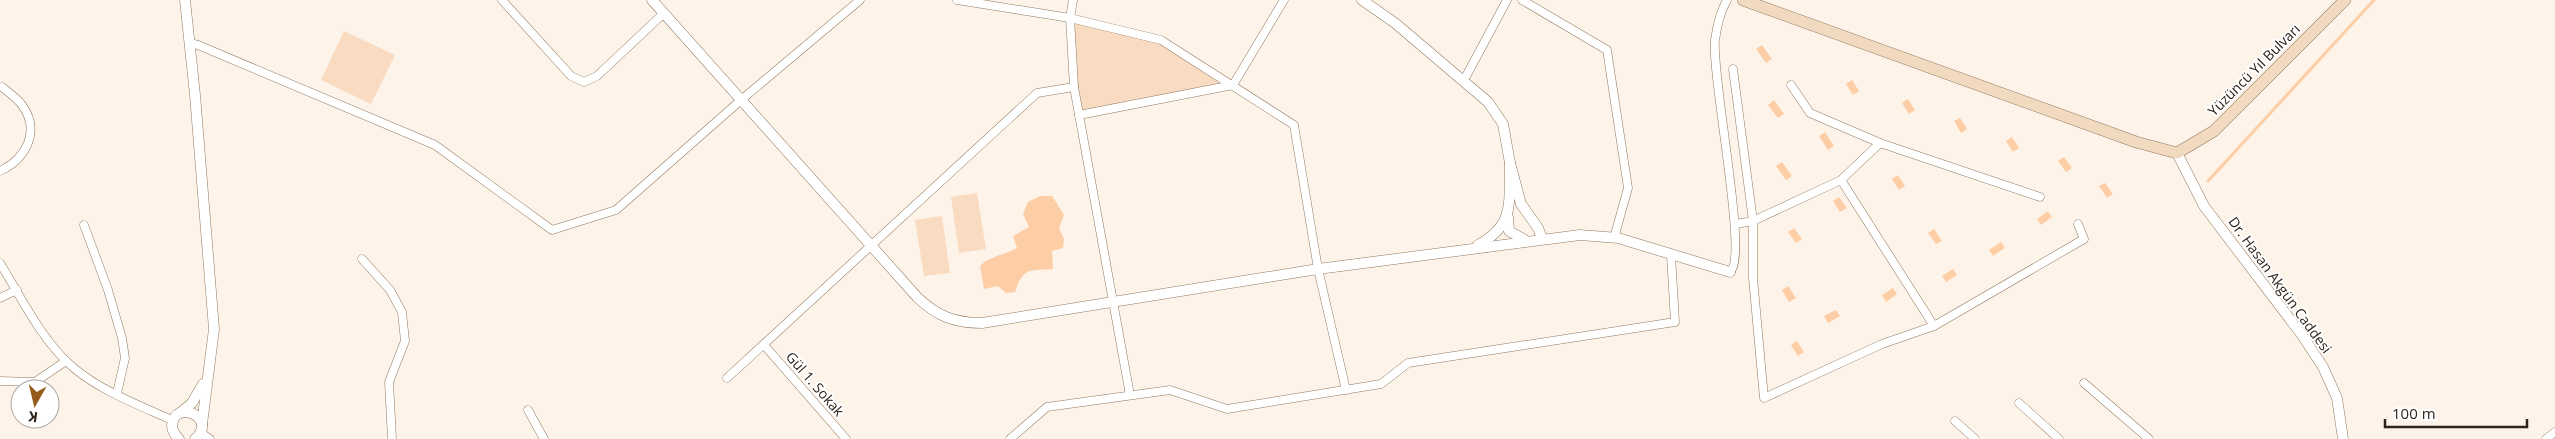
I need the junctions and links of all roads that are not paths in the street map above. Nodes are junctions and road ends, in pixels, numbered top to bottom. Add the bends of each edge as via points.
1 (185, 0) edge
2 (502, 0) edge
3 (652, 0) edge
4 (860, 0) edge
5 (957, 0) edge
6 (1074, 0) edge
7 (1284, 0) edge
8 (1362, 0) edge
9 (1507, 0) edge
10 (1522, 0) edge
11 (1727, 0) edge
12 (1743, 0) edge
13 (2345, 0) edge
14 (664, 13) junction
15 (1070, 18) junction
16 (189, 43) junction
17 (1733, 69) dead end
18 (1464, 80) junction
19 (1234, 85) junction
20 (1791, 85) dead end
21 (1074, 86) junction
22 (2, 87) dead end
23 (740, 100) junction
24 (1079, 115) junction
25 (1880, 143) junction
26 (2177, 153) junction
27 (1510, 163) junction
28 (0, 171) edge
29 (1842, 180) junction
30 (2040, 197) dead end
31 (1508, 214) junction
32 (1753, 221) junction
33 (1736, 224) junction
34 (2078, 224) dead end
35 (84, 226) dead end
36 (1542, 238) junction
37 (1614, 238) junction
38 (1527, 240) junction
39 (872, 247) junction
40 (1473, 247) junction
41 (1671, 255) junction
42 (362, 259) dead end
43 (0, 263) edge
44 (1318, 269) junction
45 (1730, 272) joint
46 (17, 290) junction
47 (0, 298) edge
48 (1112, 302) junction
49 (1934, 326) junction
50 (764, 345) junction
51 (66, 361) junction
52 (727, 378) dead end
53 (206, 379) junction
54 (0, 381) edge
55 (2084, 383) dead end
56 (1346, 390) junction
57 (117, 393) junction
58 (1130, 395) junction
59 (2019, 403) dead end
60 (528, 410) dead end
61 (176, 418) junction
62 (1955, 421) dead end
63 (2555, 432) edge
64 (202, 434) edge
65 (177, 438) edge
66 (392, 439) edge
67 (544, 439) edge
68 (846, 439) edge
69 (1010, 439) edge
70 (1975, 439) edge
71 (2059, 439) edge
72 (2148, 439) edge
73 (2343, 439) edge
74 (2546, 439) edge

1 - 16 street
2 - 14 street via 571,76 584,82 597,76
3 - 14 street
4 - 23 street
5 - 15 street
6 - 15 street
7 - 19 street
8 - 18 street via 1396,23
9 - 18 street
10 - 37 street via 1607,50 1628,188
11 - 33 street via 1715,40 1716,73
12 - 26 main road via 2118,136
13 - 26 main road, Yüzüncü Yıl Bulvarı via 2214,131
14 - 23 street
15 - 19 street via 1161,40
15 - 21 street
16 - 23 street via 208,48 435,145 552,230 616,210
16 - 53 street via 214,329
17 - 32 street
18 - 27 street via 1497,113 1503,124
19 - 24 street
19 - 44 street via 1294,125
20 - 25 street via 1810,114
21 - 24 street
21 - 39 street via 1037,93
22 - 28 street via 21,102 27,112 30,133 26,150 19,159
23 - 39 street
24 - 48 street
25 - 29 street
25 - 30 street
26 - 73 street, Dr. Hasan Akgün Caddesi via 2204,206 2323,367 2337,398
27 - 31 street
27 - 36 street via 1521,204
29 - 32 street
29 - 49 street
31 - 38 street via 1509,231
31 - 40 street via 1491,237
32 - 33 street
32 - 49 street via 1753,278 1764,398 1882,344
33 - 45 street via 1735,266
34 - 49 street via 2084,239
35 - 57 street via 122,338 125,358
36 - 37 street via 1580,234
36 - 38 street
37 - 41 street
38 - 40 street
39 - 48 street via 933,312 952,321 982,323
39 - 50 street
40 - 44 street
41 - 45 street
41 - 56 street via 1674,322 1408,363 1381,384
42 - 66 street via 390,290 402,312 405,341 389,382
43 - 46 street
44 - 48 street
44 - 56 street
46 - 47 street
46 - 51 street
48 - 58 street
50 - 52 street
50 - 68 street, Gül 1. Sokak
51 - 54 street via 35,382
51 - 57 street via 93,381
53 - 61 street via 192,403
53 - 64 street
55 - 72 street
56 - 58 street via 1227,409 1170,390
57 - 61 street
58 - 69 street via 1047,407
59 - 71 street
60 - 67 street
61 - 64 street via 192,413
61 - 65 street via 172,428
62 - 70 street
63 - 74 street

